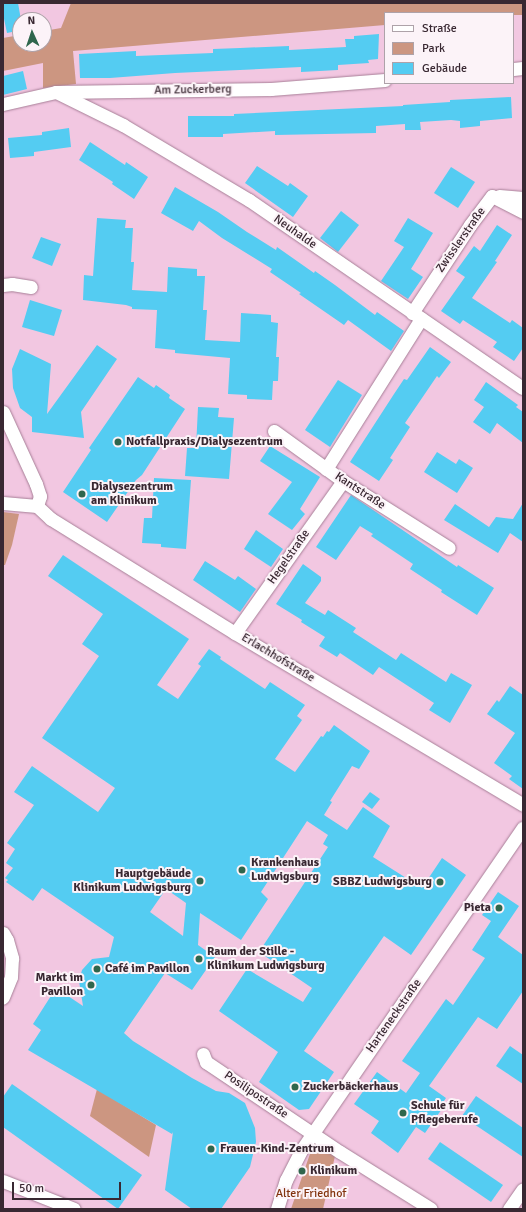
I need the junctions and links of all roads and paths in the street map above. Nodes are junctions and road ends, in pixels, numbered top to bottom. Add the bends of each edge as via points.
1 (384, 80) edge
2 (56, 92) junction
3 (3, 104) edge
4 (492, 196) junction
5 (523, 198) edge
6 (523, 212) edge
7 (3, 285) edge
8 (31, 287) dead end
9 (416, 316) junction
10 (523, 388) edge
11 (3, 412) edge
12 (274, 431) dead end
13 (326, 469) junction
14 (343, 481) junction
15 (3, 504) edge
16 (37, 506) junction
17 (450, 548) dead end
18 (235, 633) junction
19 (523, 805) edge
20 (523, 828) edge
21 (3, 933) edge
22 (3, 997) edge
23 (203, 1054) dead end
24 (313, 1133) junction
25 (3, 1181) edge
26 (523, 1189) edge
27 (74, 1209) edge
28 (277, 1209) edge
29 (430, 1209) edge
30 (509, 1209) edge

1 - 2 street, Am Zuckerberg via 271,88
2 - 3 street, Am Zuckerberg
2 - 9 street, Neuhalde via 123,125 249,200
4 - 5 street
4 - 6 street, Zwisslerstraße
4 - 9 street, Zwisslerstraße via 470,225
7 - 8 street
9 - 10 street, Neuhalde
9 - 13 street
11 - 16 street via 36,484 40,496
12 - 13 street, Kantstraße
13 - 14 street, Kantstraße
14 - 17 street, Kantstraße
14 - 18 street, Hegelstraße
15 - 16 street
16 - 18 street, Erlachhofstraße via 51,519
18 - 19 street, Erlachhofstraße
20 - 24 street, Harteneckstraße
21 - 22 street via 12,958 11,978
23 - 24 street, Posilipostraße via 206,1062
24 - 28 street, Harteneckstraße via 286,1180
24 - 29 street, Posilipostraße
25 - 27 street
26 - 30 street

